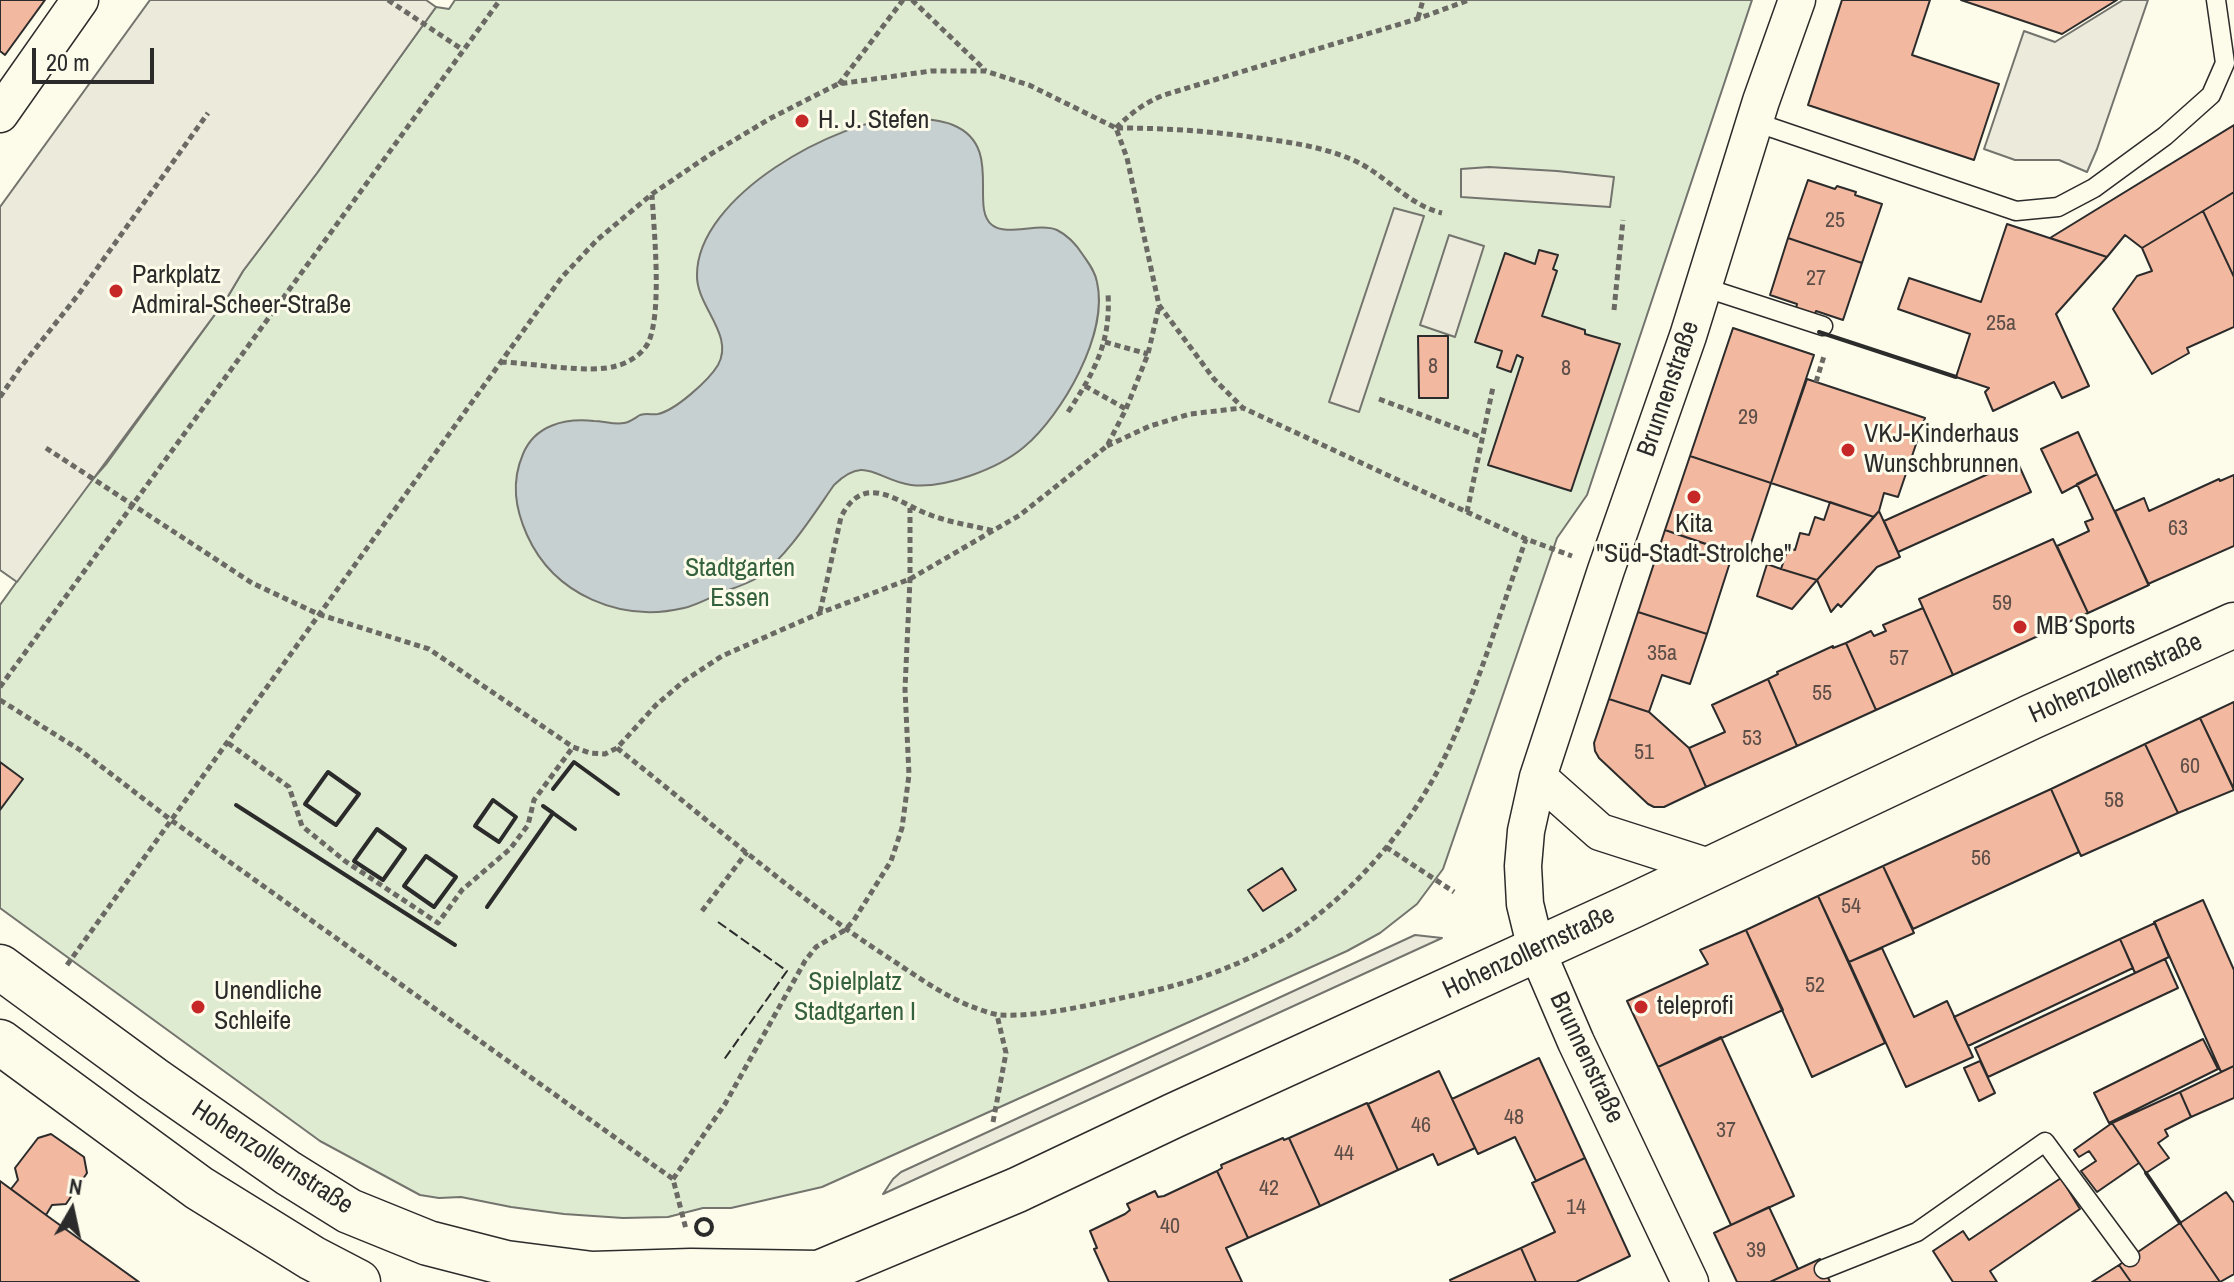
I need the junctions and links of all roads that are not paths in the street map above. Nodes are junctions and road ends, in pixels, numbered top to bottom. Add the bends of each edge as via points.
1 (80, 0) edge
2 (1797, 0) edge
3 (2216, 0) edge
4 (0, 114) edge
5 (1755, 122) junction
6 (1703, 287) junction
7 (1823, 326) dead end
8 (2234, 625) edge
9 (1538, 777) junction
10 (1712, 868) junction
11 (1536, 949) junction
12 (0, 967) edge
13 (0, 1042) edge
14 (2130, 1257) dead end
15 (1824, 1269) dead end
16 (811, 1277) edge
17 (358, 1282) edge
18 (1690, 1282) edge

1 - 4 street
2 - 5 street, Brunnenstraße
3 - 5 lane via 2225,63 2211,95 2094,188 2058,207 2016,211
5 - 6 street, Brunnenstraße
6 - 7 lane
6 - 9 street, Brunnenstraße
8 - 10 main road, Hohenzollernstraße
9 - 10 street via 1600,832
9 - 11 street, Brunnenstraße via 1523,866
10 - 11 main road, Hohenzollernstraße
11 - 16 main road, Hohenzollernstraße via 1017,1190
11 - 18 street, Brunnenstraße
12 - 16 main road, Hohenzollernstraße via 288,1173 349,1211 428,1243 506,1263 592,1274 691,1271
13 - 17 main road via 199,1188
14 - 15 lane via 2045,1142 1917,1232

